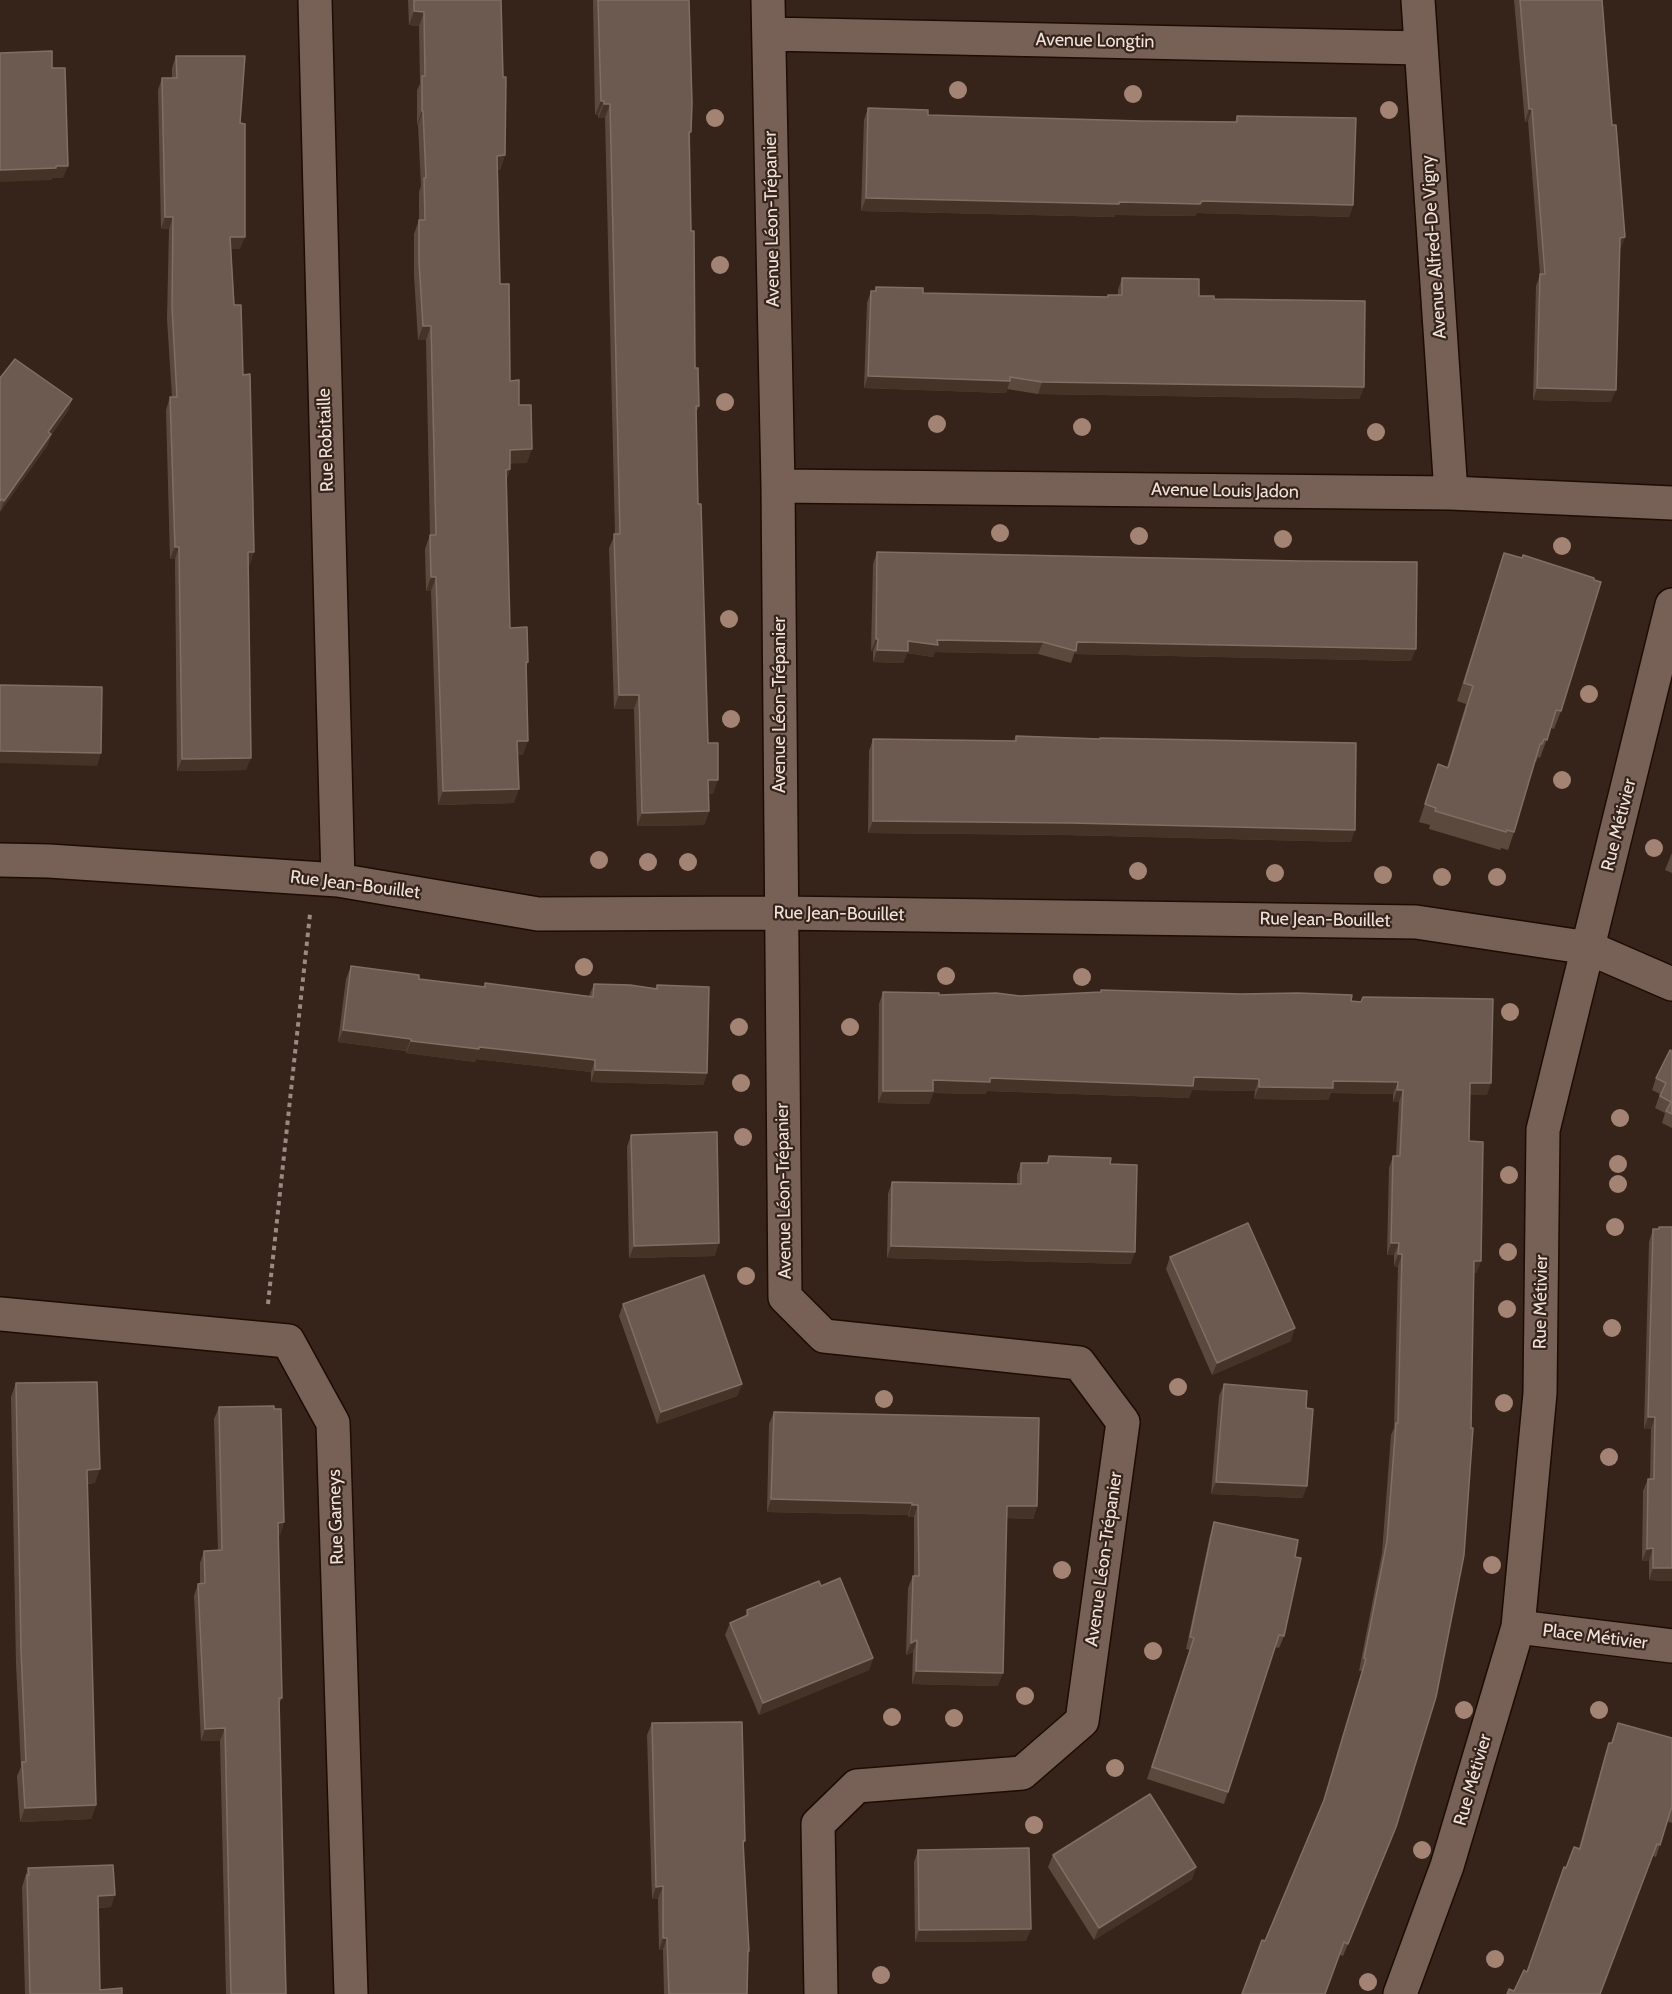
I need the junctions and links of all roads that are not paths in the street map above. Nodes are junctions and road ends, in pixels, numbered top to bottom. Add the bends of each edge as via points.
1 (315, 0) edge
2 (768, 0) edge
3 (1418, 0) edge
4 (769, 34) junction
5 (1421, 48) junction
6 (778, 486) junction
7 (1451, 493) junction
8 (1672, 503) edge
9 (1672, 605) edge
10 (0, 860) edge
11 (326, 879) junction
12 (781, 913) junction
13 (1589, 948) junction
14 (1672, 984) edge
15 (0, 1314) edge
16 (1518, 1627) junction
17 (1672, 1646) edge
18 (351, 1994) edge
19 (821, 1994) edge
20 (1400, 1994) edge

1 - 11 street, Rue Robitaille
2 - 4 street, Avenue Léon-Trépanier
3 - 5 street, Avenue Alfred-De Vigny
4 - 5 street, Avenue Longtin
4 - 6 street, Avenue Léon-Trépanier
5 - 7 street, Avenue Alfred-De Vigny
6 - 7 street, Avenue Louis Jadon
6 - 12 street, Avenue Léon-Trépanier
7 - 8 street, Avenue Louis Jadon
9 - 13 street, Rue Métivier
10 - 11 street, Rue Jean-Bouillet
11 - 12 street, Rue Jean-Bouillet via 538,914
12 - 13 street, Rue Jean-Bouillet via 1416,922
12 - 19 street, Avenue Léon-Trépanier via 785,1297 824,1336 1079,1362 1123,1422 1082,1721 1022,1773 857,1786 818,1824
13 - 14 street, Rue Jean-Bouillet
13 - 16 street, Rue Métivier via 1543,1130 1540,1393
15 - 18 street, Rue Garneys via 288,1341 333,1423
16 - 17 street, Place Métivier
16 - 20 street, Rue Métivier via 1447,1866

